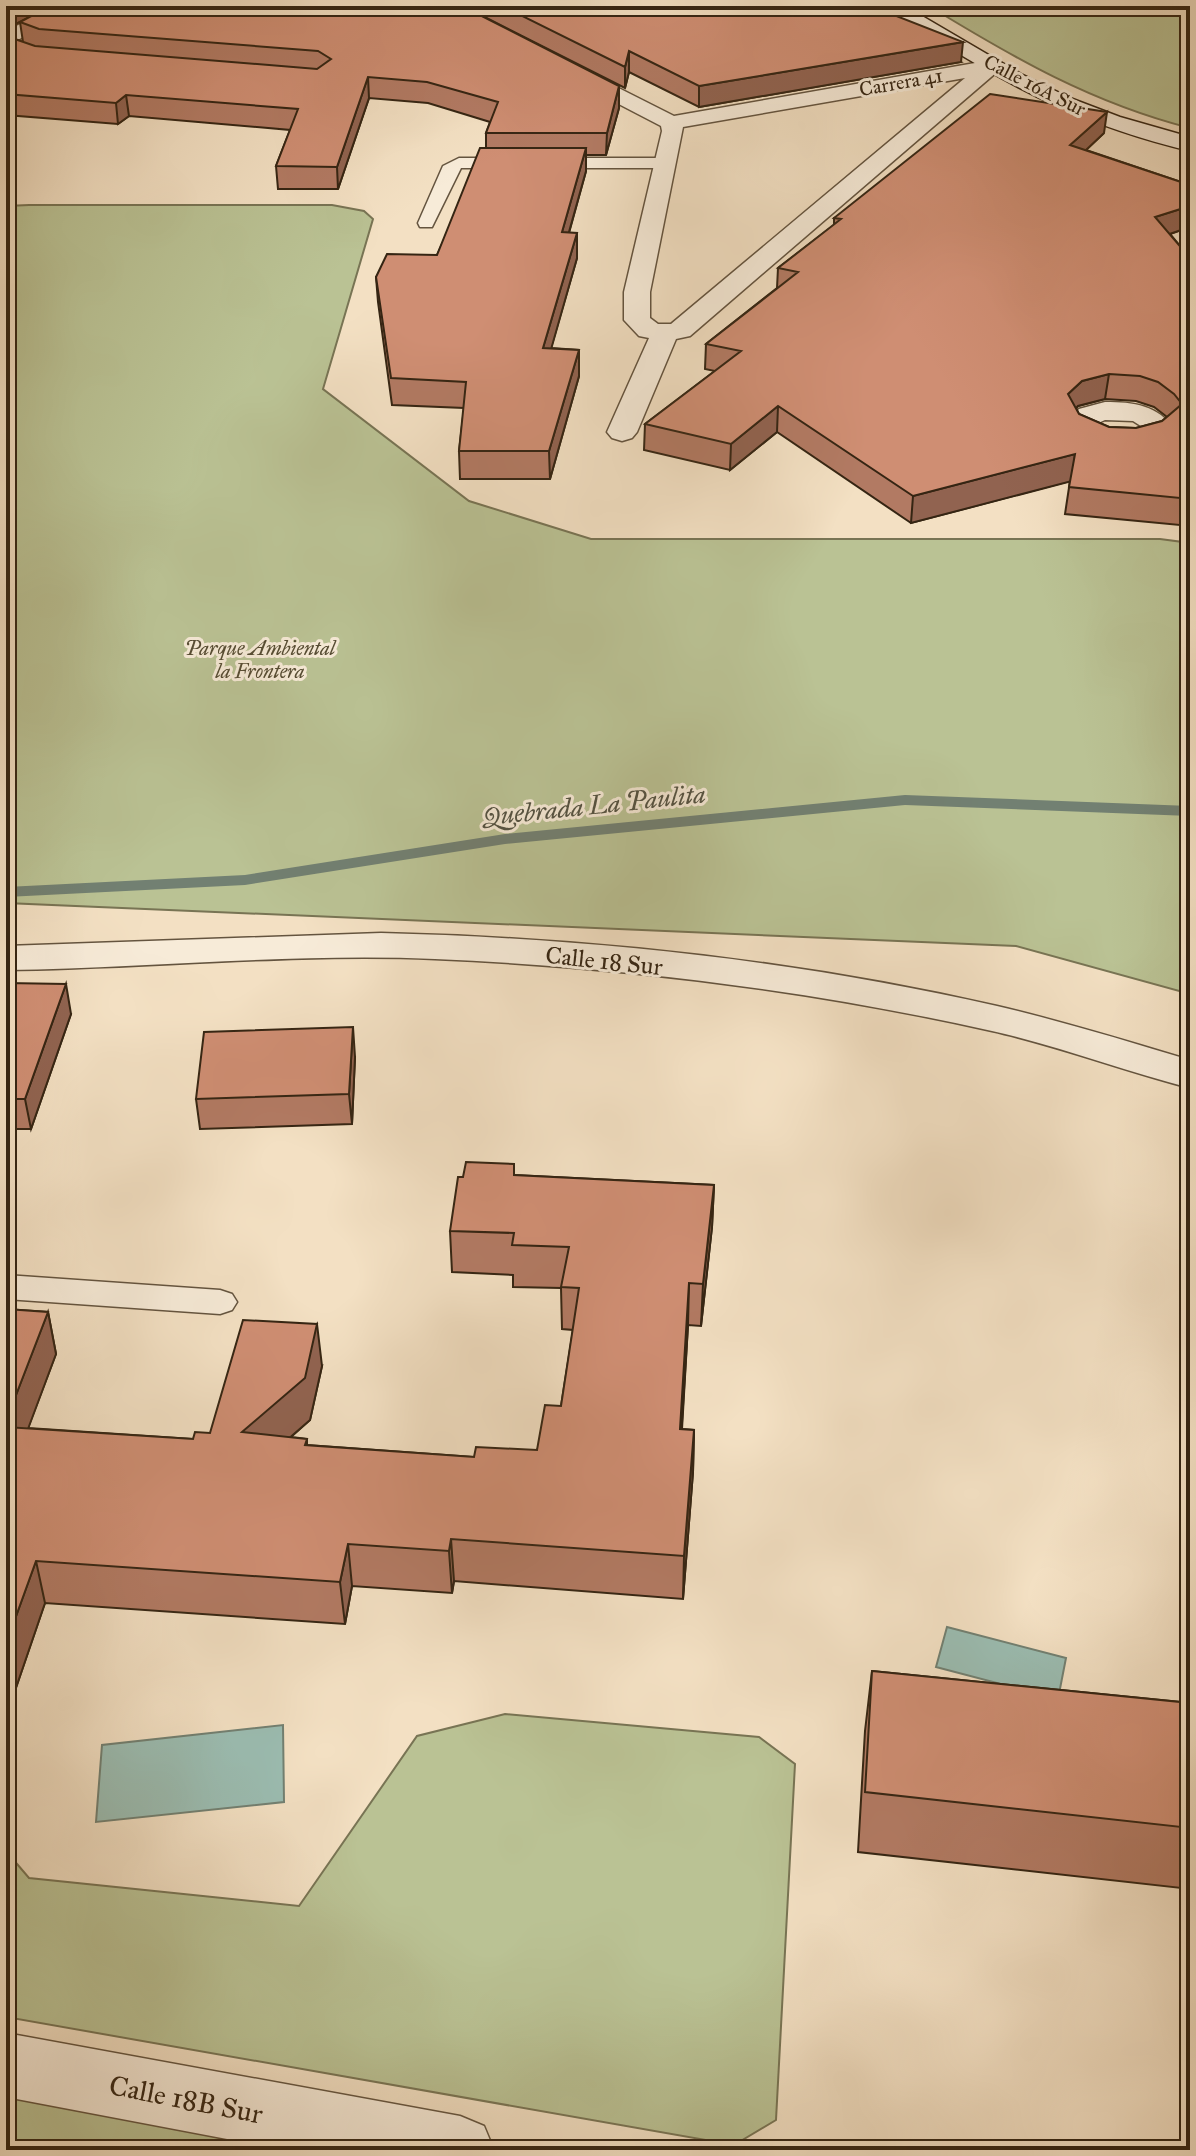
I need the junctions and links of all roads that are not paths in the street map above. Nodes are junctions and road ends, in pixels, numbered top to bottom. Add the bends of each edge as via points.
1 (73, 6) edge
2 (890, 6) edge
3 (6, 43) edge
4 (27, 54) edge
5 (553, 63) edge
6 (992, 66) junction
7 (671, 123) junction
8 (1190, 144) edge
9 (666, 163) junction
10 (426, 223) dead end
11 (665, 333) junction
12 (1160, 430) edge
13 (622, 432) dead end
14 (1190, 433) edge
15 (6, 958) edge
16 (1190, 1074) edge
17 (6, 1287) edge
18 (220, 1302) dead end
19 (6, 2065) edge
20 (460, 2150) edge

1 - 3 street
2 - 6 street, Calle 16A Sur via 927,23
3 - 4 street
5 - 7 street
6 - 7 street, Carrera 41
6 - 8 street, Calle 16A Sur via 1066,104 1141,133
6 - 11 street, Carrera 41 via 680,330
7 - 9 street
9 - 10 lane via 459,163 451,166
9 - 11 street via 637,292 637,320 649,330
11 - 13 street
12 - 14 street
15 - 16 street, Calle 18 Sur via 417,947 578,957 840,987 995,1019
17 - 18 lane
19 - 20 street, Calle 18B Sur

